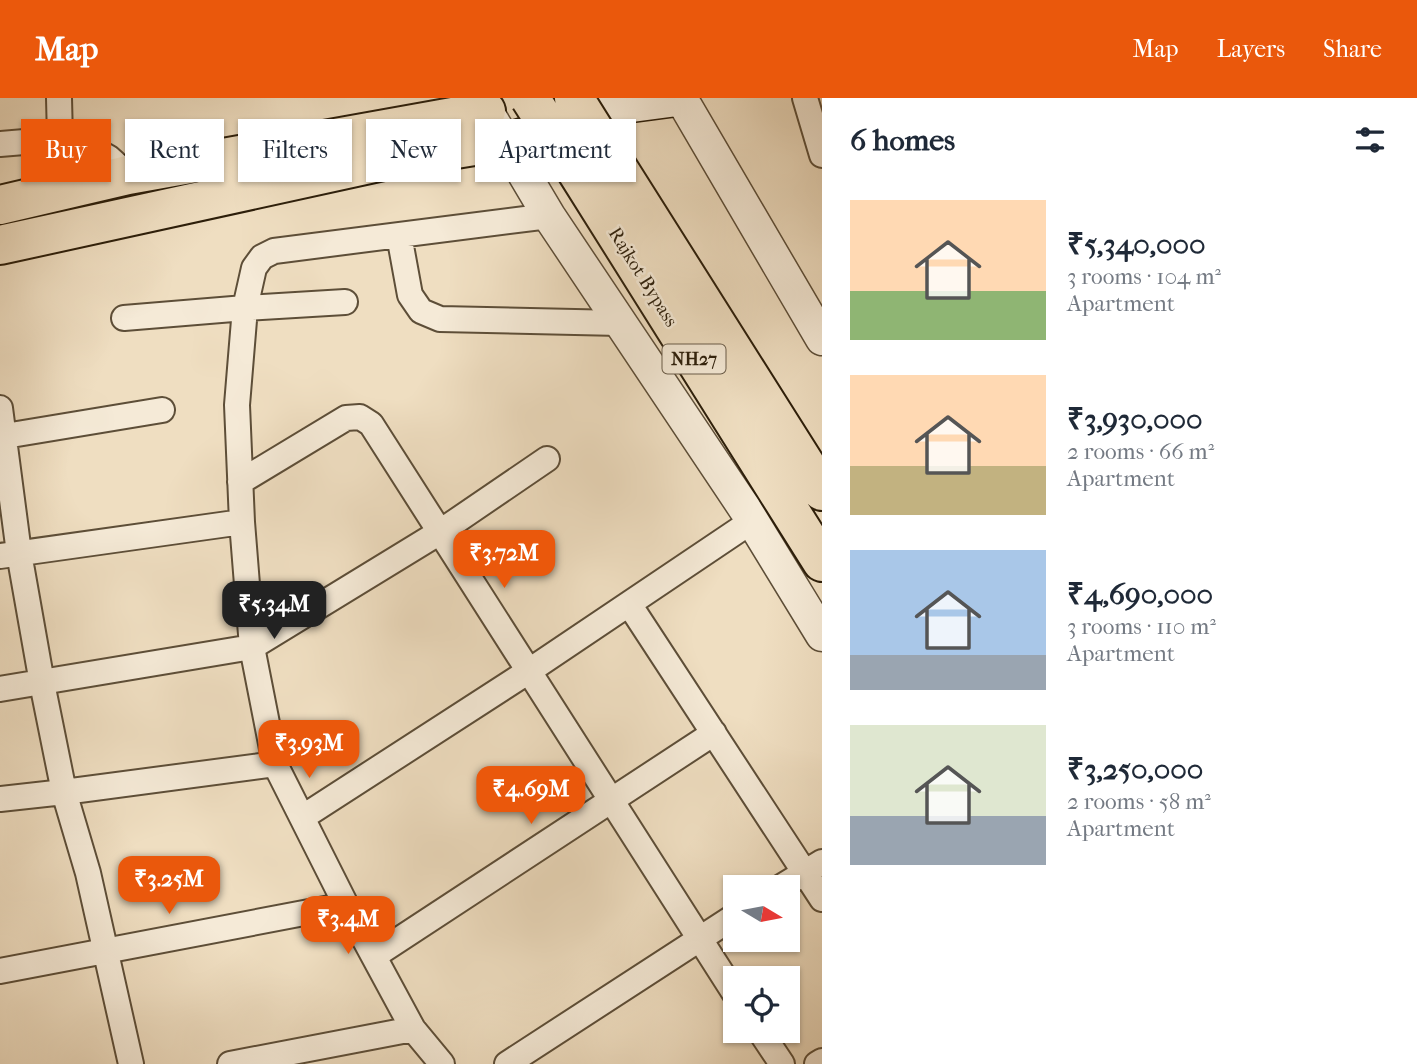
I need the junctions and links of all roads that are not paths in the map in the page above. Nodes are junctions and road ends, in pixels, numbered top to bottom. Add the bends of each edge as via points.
1 (60, 98) edge
2 (528, 98) edge
3 (574, 98) edge
4 (681, 98) edge
5 (805, 98) edge
6 (490, 117) edge
7 (60, 119) edge
8 (21, 143) edge
9 (0, 145) edge
10 (822, 155) edge
11 (111, 160) edge
12 (224, 160) edge
13 (125, 172) edge
14 (125, 176) edge
15 (0, 205) edge
16 (549, 216) junction
17 (399, 235) junction
18 (0, 245) edge
19 (345, 302) dead end
20 (245, 307) junction
21 (124, 318) dead end
22 (620, 323) junction
23 (822, 339) edge
24 (0, 408) edge
25 (162, 410) dead end
26 (5, 436) junction
27 (547, 459) dead end
28 (240, 482) junction
29 (822, 491) edge
30 (752, 521) junction
31 (242, 522) junction
32 (440, 532) junction
33 (10, 555) edge
34 (822, 562) edge
35 (629, 604) junction
36 (822, 635) edge
37 (252, 647) junction
38 (528, 671) junction
39 (42, 683) junction
40 (0, 688) edge
41 (714, 733) junction
42 (275, 764) junction
43 (64, 792) junction
44 (0, 799) edge
45 (611, 800) junction
46 (303, 817) junction
47 (813, 867) edge
48 (822, 899) edge
49 (346, 905) junction
50 (723, 923) edge
51 (698, 938) junction
52 (106, 951) junction
53 (374, 956) junction
54 (0, 971) edge
55 (723, 975) edge
56 (413, 1028) junction
57 (768, 1043) edge
58 (822, 1061) edge
59 (131, 1064) edge
60 (230, 1064) edge
61 (442, 1064) edge
62 (507, 1064) edge
63 (782, 1064) edge
64 (817, 1064) edge

1 - 7 street
2 - 6 main road
2 - 34 main road, Rajkot Bypass / NH27, bridge
3 - 29 main road, Rajkot Bypass / NH27, bridge
4 - 6 main road
4 - 23 street
5 - 10 street
6 - 12 main road
6 - 16 street
6 - 18 main road via 388,160
8 - 9 street
11 - 13 street
14 - 15 main road
16 - 17 street
16 - 22 street
17 - 20 street via 274,251 261,257
17 - 22 street via 410,295 421,311 440,320
19 - 20 street
20 - 21 street
20 - 28 street via 237,405
22 - 30 street
24 - 26 street
25 - 26 street
26 - 33 street
27 - 32 street
28 - 31 street
28 - 32 street via 346,418 360,417 371,424
30 - 35 street
30 - 36 street
31 - 33 street
31 - 37 street
32 - 37 street
32 - 38 street
33 - 39 street
35 - 38 street
35 - 41 street
37 - 39 street
37 - 42 street
38 - 45 street
38 - 46 street
39 - 40 street
39 - 43 street
41 - 45 street
41 - 47 street
42 - 43 street
42 - 46 street
43 - 44 street
43 - 52 street
45 - 51 street
45 - 53 street
46 - 49 street
47 - 48 street
49 - 52 street
49 - 53 street
50 - 51 street
51 - 55 street
51 - 62 street
52 - 54 street
52 - 59 street
53 - 56 street
56 - 60 street
56 - 61 street
57 - 63 street
58 - 64 street

